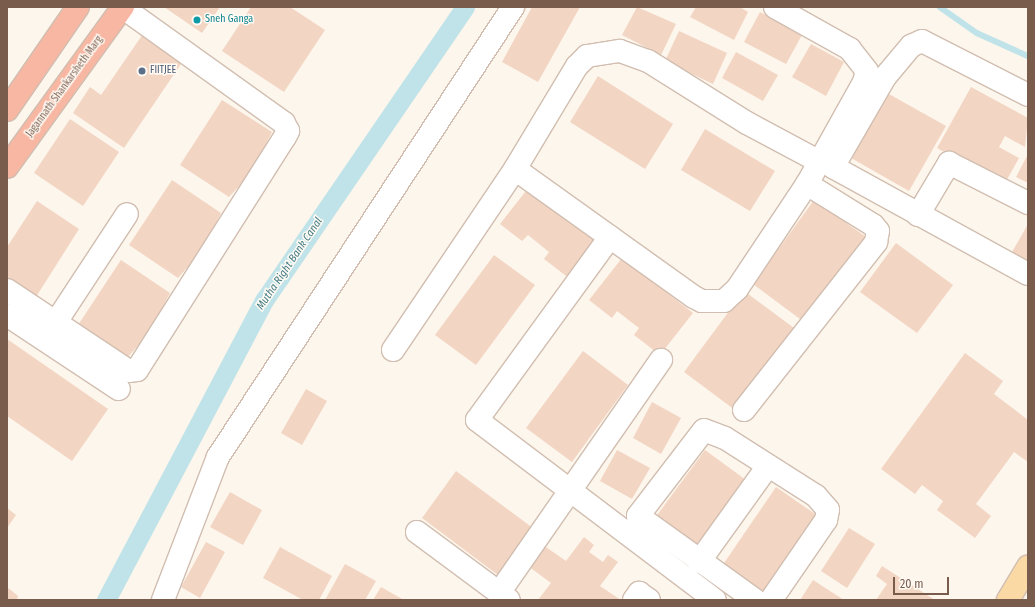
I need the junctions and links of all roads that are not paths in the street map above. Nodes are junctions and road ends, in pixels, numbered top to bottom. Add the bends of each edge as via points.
1 (78, 7) edge
2 (122, 7) edge
3 (513, 7) edge
4 (775, 7) edge
5 (1028, 95) edge
6 (7, 110) edge
7 (820, 162) junction
8 (7, 167) edge
9 (515, 169) junction
10 (807, 184) junction
11 (1028, 203) edge
12 (127, 214) dead end
13 (918, 215) junction
14 (610, 237) junction
15 (1028, 274) edge
16 (7, 290) edge
17 (7, 315) edge
18 (56, 322) junction
19 (393, 350) dead end
20 (661, 360) dead end
21 (119, 389) dead end
22 (744, 410) dead end
23 (768, 466) junction
24 (569, 489) junction
25 (417, 532) dead end
26 (699, 562) junction
27 (1028, 567) edge
28 (504, 596) edge
29 (163, 600) edge
30 (634, 600) edge
31 (649, 600) edge
32 (715, 600) edge
33 (755, 600) edge
34 (771, 600) edge
35 (1008, 600) edge

1 - 6 highway
2 - 8 highway, Jagannath Shankarsheth Marg
2 - 18 street via 284,123 288,131 137,370 129,371
3 - 29 street via 218,457
4 - 7 street via 850,49 867,71
5 - 13 street via 922,41 911,46 899,59 833,167
7 - 9 street via 747,124 648,61 620,51 587,56 577,66
7 - 10 street
9 - 14 street
9 - 19 street
10 - 14 street via 737,289 724,301 714,303 694,297
10 - 22 street via 873,225 878,231 876,242
11 - 13 street via 949,163
12 - 18 street
13 - 15 street
14 - 24 street via 477,420
16 - 18 street
17 - 21 street
20 - 24 street
23 - 26 street
23 - 26 street via 725,438 704,430 638,516
23 - 34 street via 816,496 828,510 826,520
24 - 28 street
24 - 32 street
25 - 28 street
26 - 33 street
27 - 35 main road
30 - 31 street via 639,593

